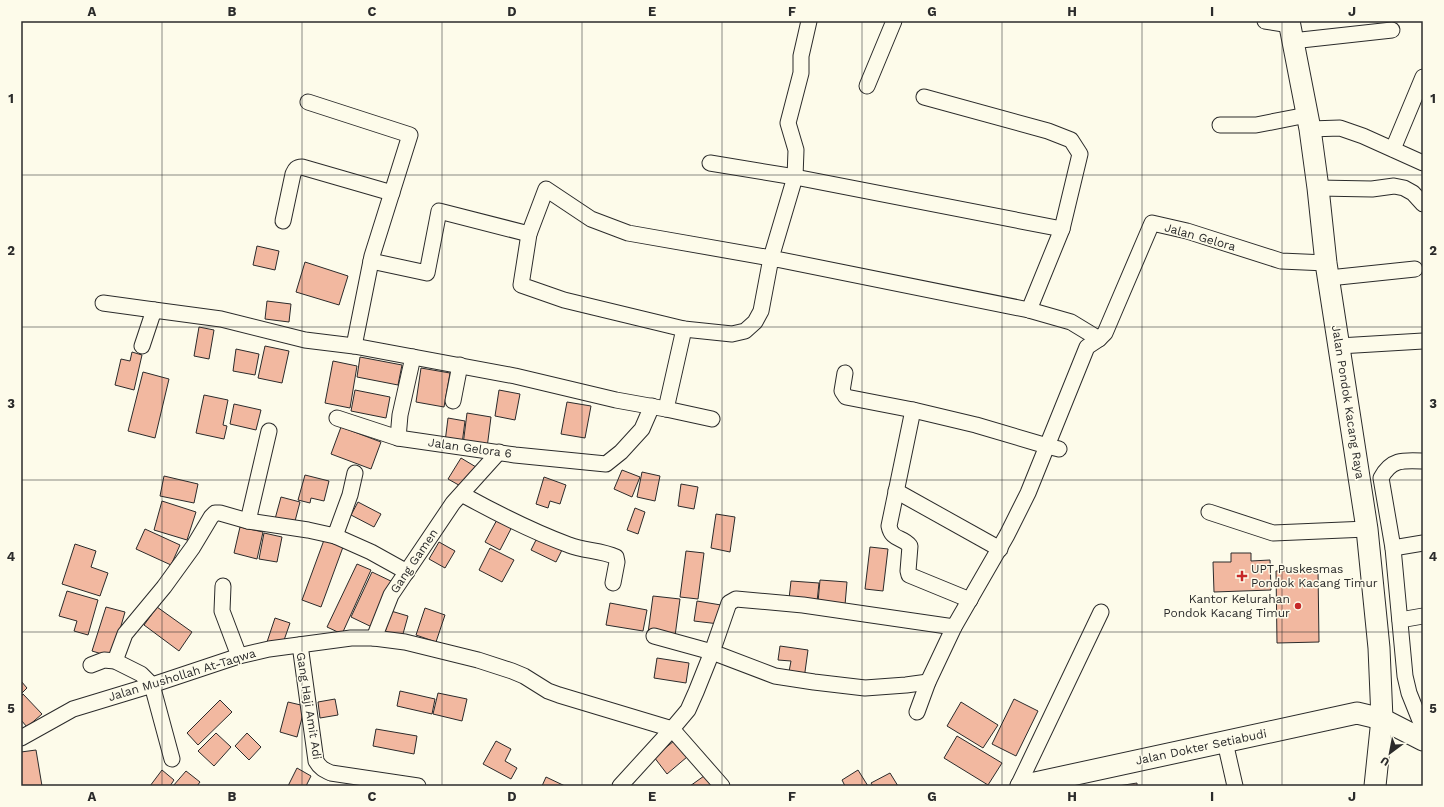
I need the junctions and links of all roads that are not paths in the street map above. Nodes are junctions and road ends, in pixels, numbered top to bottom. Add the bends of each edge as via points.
1 (809, 21) edge
2 (894, 21) edge
3 (1265, 21) edge
4 (1291, 29) edge
5 (1392, 30) dead end
6 (1423, 77) edge
7 (867, 86) dead end
8 (924, 97) dead end
9 (308, 102) dead end
10 (1308, 122) junction
11 (1220, 125) dead end
12 (1393, 149) junction
13 (710, 163) dead end
14 (1423, 163) edge
15 (795, 177) junction
16 (1318, 188) junction
17 (392, 193) junction
18 (1423, 204) edge
19 (283, 221) dead end
20 (1062, 229) junction
21 (529, 234) junction
22 (771, 258) junction
23 (371, 261) junction
24 (1415, 269) dead end
25 (1328, 270) junction
26 (103, 303) dead end
27 (154, 310) junction
28 (1028, 310) junction
29 (684, 329) junction
30 (1099, 338) junction
31 (1423, 341) edge
32 (142, 346) dead end
33 (354, 346) junction
34 (1339, 346) junction
35 (413, 357) junction
36 (460, 365) junction
37 (845, 373) dead end
38 (453, 401) dead end
39 (659, 408) junction
40 (913, 410) junction
41 (337, 418) dead end
42 (712, 419) dead end
43 (269, 431) dead end
44 (398, 438) junction
45 (1053, 447) junction
46 (498, 452) junction
47 (1423, 461) edge
48 (355, 473) dead end
49 (465, 490) junction
50 (896, 491) junction
51 (1209, 512) dead end
52 (248, 520) junction
53 (1367, 530) junction
54 (336, 536) junction
55 (1423, 543) edge
56 (1393, 548) junction
57 (1000, 549) junction
58 (407, 572) junction
59 (613, 583) dead end
60 (223, 586) dead end
61 (970, 600) junction
62 (1101, 612) dead end
63 (1423, 616) edge
64 (1400, 620) junction
65 (954, 627) junction
66 (654, 636) dead end
67 (374, 638) junction
68 (300, 645) junction
69 (712, 652) junction
70 (239, 656) junction
71 (115, 661) junction
72 (91, 665) dead end
73 (928, 682) junction
74 (152, 686) junction
75 (917, 712) dead end
76 (1382, 719) junction
77 (1423, 728) edge
78 (672, 729) junction
79 (21, 738) edge
80 (1423, 740) edge
81 (1225, 742) junction
82 (172, 759) dead end
83 (418, 786) edge
84 (620, 786) edge
85 (722, 786) edge
86 (1018, 786) edge
87 (1021, 786) edge
88 (1235, 786) edge
89 (1375, 786) edge

1 - 15 street via 801,56 801,73 788,123 796,150
2 - 7 street
3 - 4 street
4 - 5 street
4 - 10 main road, Jalan Pondok Kacang Raya
6 - 12 street
8 - 20 street via 1048,131 1071,140 1080,154
9 - 17 street via 410,135
10 - 11 street
10 - 12 street via 1340,128
10 - 16 main road, Jalan Pondok Kacang Raya
12 - 14 street
13 - 15 street
15 - 20 street
15 - 22 street
16 - 18 street via 1394,186 1413,193
16 - 25 main road, Jalan Pondok Kacang Raya
17 - 19 street via 298,167 293,174
17 - 23 street
20 - 28 street
21 - 22 street via 546,189 591,219 628,233
21 - 23 street via 439,211 427,273
21 - 29 street via 521,285 564,300
22 - 28 street
22 - 29 street via 761,311 755,322 745,331 732,334
23 - 33 street
24 - 25 street
25 - 30 street, Jalan Gelora via 1281,261 1187,231 1152,223 1105,333
25 - 34 main road, Jalan Pondok Kacang Raya
26 - 27 street
27 - 32 street
27 - 33 street via 220,319 305,340
28 - 30 street via 1071,322
29 - 39 street
30 - 45 street via 1087,347 1069,389
31 - 34 street
33 - 35 street
34 - 53 main road, Jalan Pondok Kacang Raya
35 - 36 street
35 - 44 street via 400,415
36 - 38 street
36 - 39 street
37 - 40 street via 842,391 846,396
39 - 42 street
39 - 46 street, Jalan Gelora 6 via 621,452 606,464
40 - 45 street
40 - 50 street
41 - 44 street, Jalan Gelora 6
43 - 52 street
44 - 46 street, Jalan Gelora 6
45 - 57 street
46 - 49 street, Gang Gamen
47 - 56 street via 1396,462 1386,469 1381,478
48 - 54 street
49 - 58 street, Gang Gamen via 453,503
49 - 59 street via 464,495 467,497 534,531 571,546 616,557
50 - 57 street
50 - 61 street via 889,526 894,536 910,546 909,574
51 - 53 street via 1273,534
52 - 54 street
52 - 71 street via 220,513 211,516 172,576 125,634
53 - 76 main road, Jalan Pondok Kacang Raya via 1379,648
54 - 58 street
55 - 56 street
56 - 64 street
57 - 61 street
58 - 67 street, Gang Gamen via 390,595
60 - 70 street via 222,611
61 - 65 street
62 - 86 street
63 - 64 street
64 - 77 street via 1405,676
65 - 69 street via 803,605 736,599 729,603
65 - 73 street
66 - 69 street
67 - 68 street, Jalan Mushollah At-Taqwa via 351,638
67 - 78 street, Jalan Mushollah At-Taqwa via 405,642 512,670 548,691
68 - 70 street, Jalan Mushollah At-Taqwa
68 - 83 street, Gang Haji Amit Adi via 316,761 320,766 331,773
69 - 73 street via 774,676 814,682 865,688
69 - 78 street via 688,710
70 - 74 street, Jalan Mushollah At-Taqwa
71 - 72 street via 104,660
71 - 74 street via 142,674
73 - 75 street
74 - 79 street, Jalan Mushollah At-Taqwa via 73,709
74 - 82 street
76 - 80 main road, Jalan Dokter Setiabudi
76 - 81 main road, Jalan Dokter Setiabudi via 1357,713
76 - 89 main road, Jalan Pondok Kacang Raya
78 - 84 street
78 - 85 street
81 - 87 main road, Jalan Dokter Setiabudi
81 - 88 street

